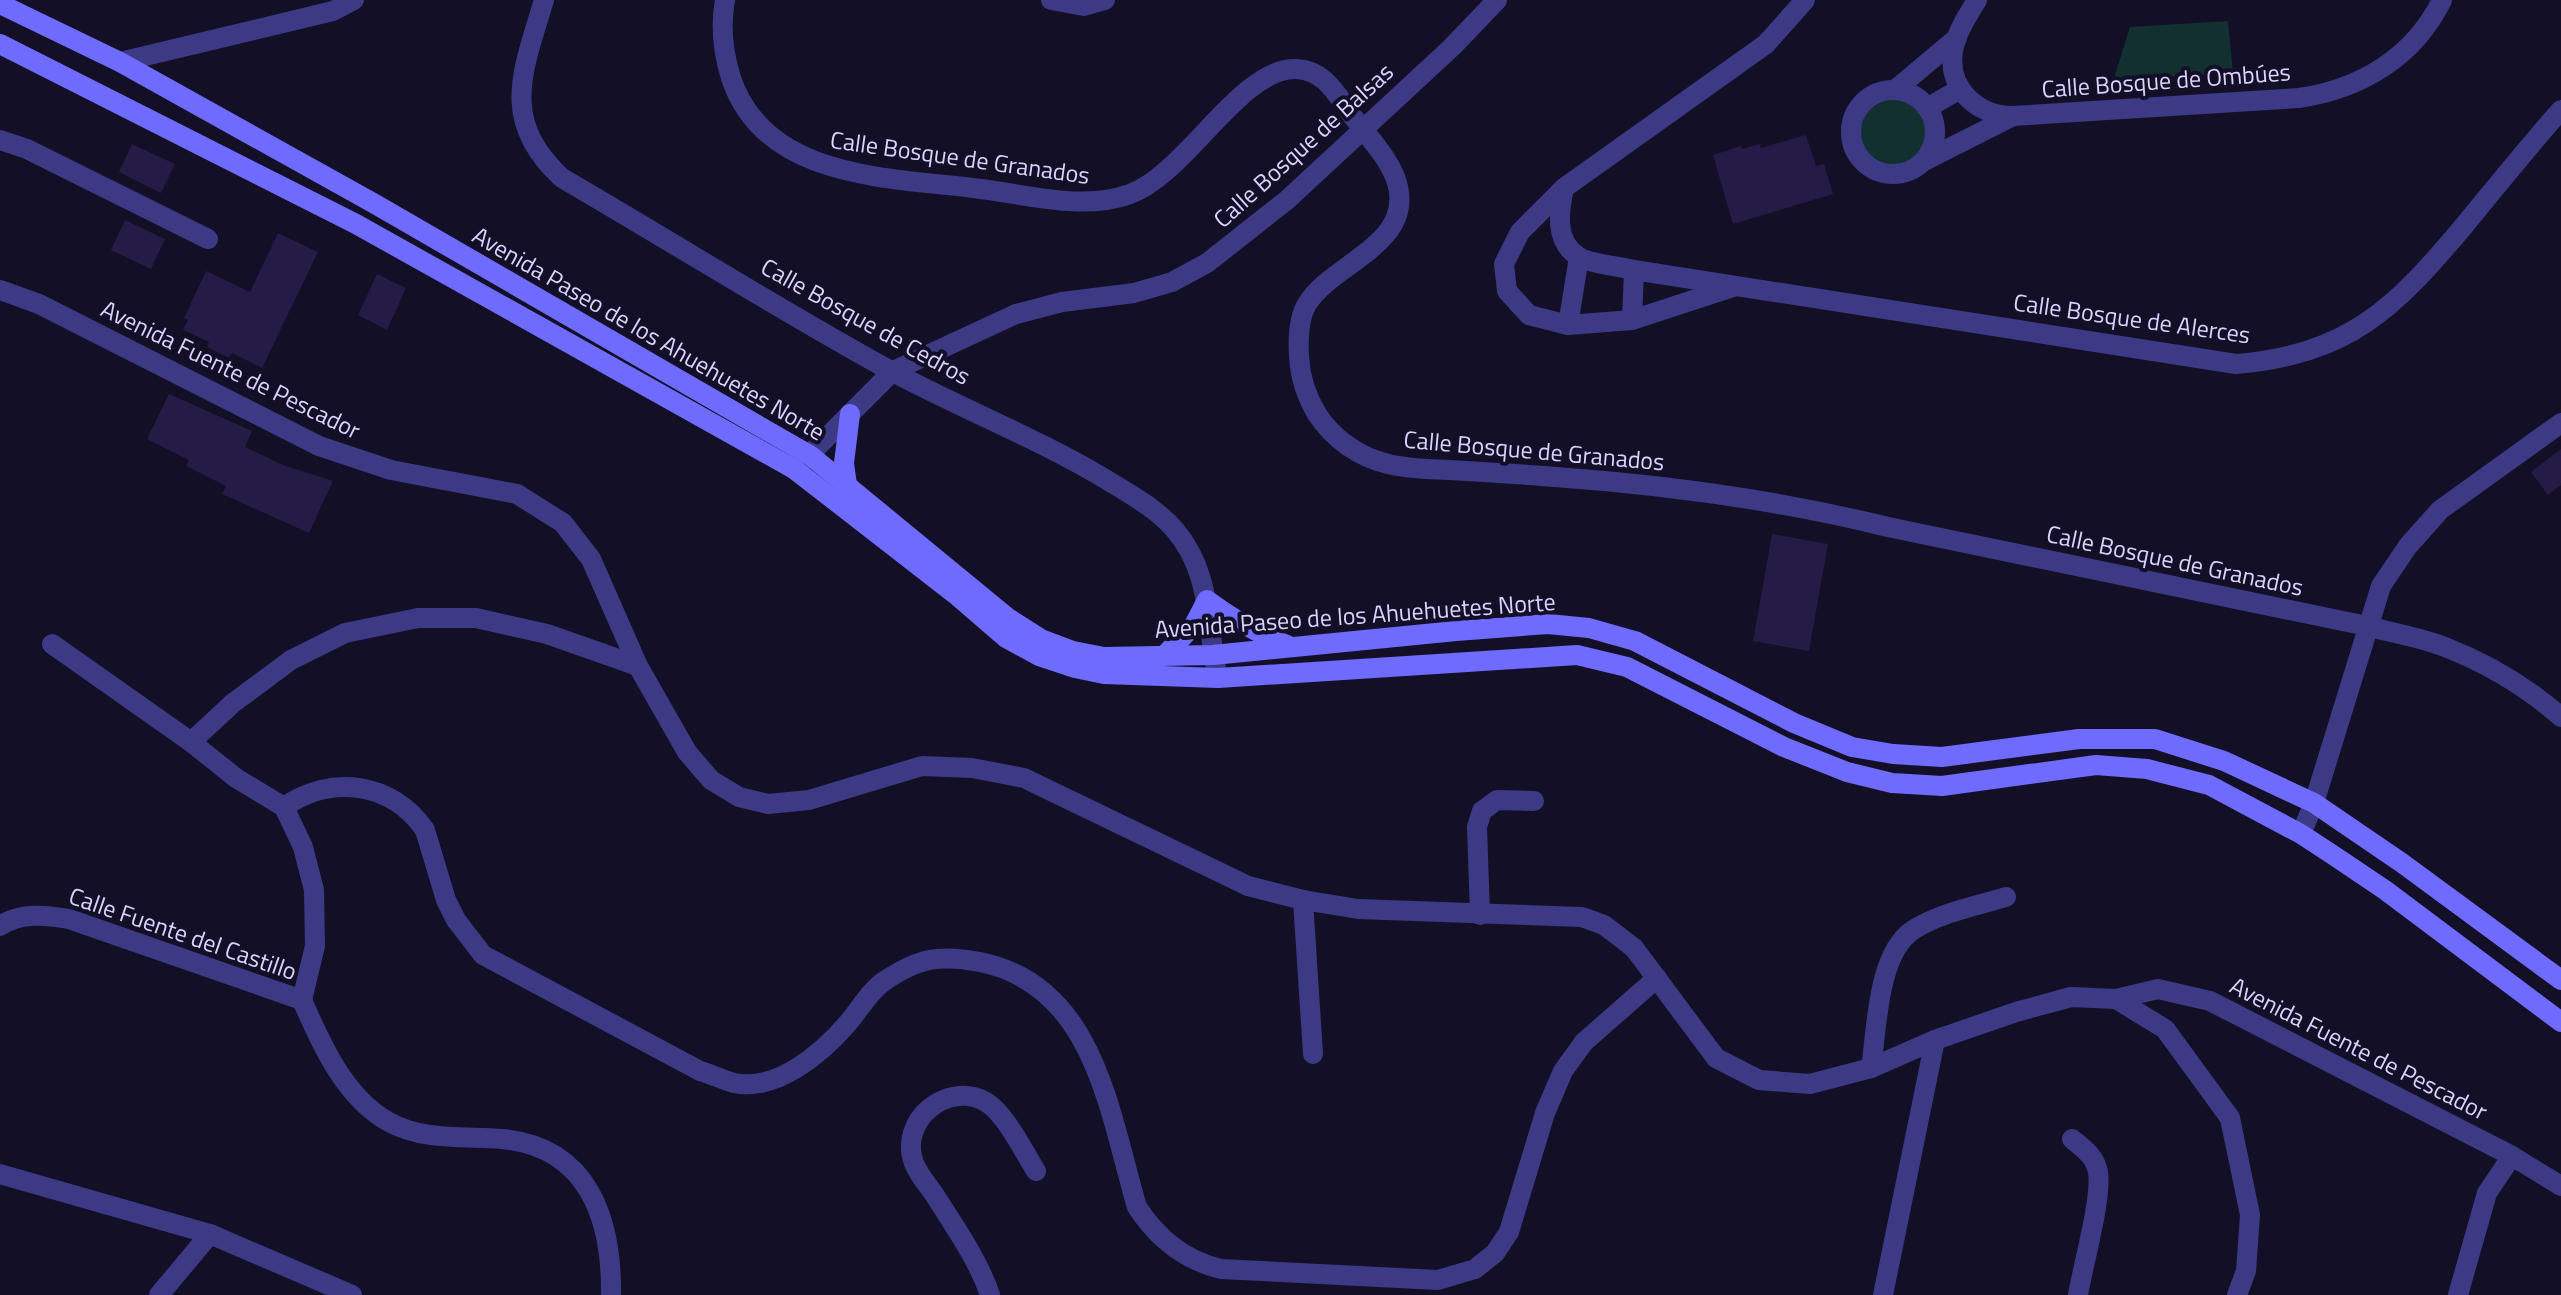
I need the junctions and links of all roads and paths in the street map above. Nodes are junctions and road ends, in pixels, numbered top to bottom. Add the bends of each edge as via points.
1 (354, 0) edge
2 (544, 0) edge
3 (725, 0) edge
4 (1051, 0) edge
5 (1105, 0) edge
6 (1497, 0) edge
7 (1805, 0) edge
8 (1977, 0) edge
9 (2442, 0) edge
10 (0, 4) edge
11 (1957, 38) junction
12 (0, 44) edge
13 (120, 62) junction
14 (1960, 89) junction
15 (1895, 90) junction
16 (1927, 108) junction
17 (2561, 110) edge
18 (2013, 116) junction
19 (1362, 128) junction
20 (0, 140) edge
21 (1924, 161) junction
22 (1564, 188) junction
23 (208, 239) dead end
24 (1579, 257) junction
25 (1634, 270) junction
26 (1740, 285) junction
27 (0, 290) edge
28 (1632, 320) junction
29 (1568, 325) junction
30 (893, 371) junction
31 (850, 414) junction
32 (2561, 423) edge
33 (811, 456) junction
34 (794, 469) junction
35 (847, 485) junction
36 (1207, 600) junction
37 (2367, 626) junction
38 (52, 644) dead end
39 (1294, 648) junction
40 (1213, 655) junction
41 (1164, 656) junction
42 (638, 666) junction
43 (1218, 678) junction
44 (2561, 717) edge
45 (191, 742) junction
46 (1534, 801) dead end
47 (2314, 803) junction
48 (284, 807) junction
49 (2301, 834) junction
50 (2006, 897) dead end
51 (1303, 900) junction
52 (1480, 915) junction
53 (0, 926) edge
54 (1657, 978) junction
55 (2561, 980) edge
56 (2116, 999) junction
57 (302, 1000) junction
58 (2561, 1022) edge
59 (1935, 1040) junction
60 (1313, 1054) dead end
61 (1871, 1068) junction
62 (2072, 1139) dead end
63 (2512, 1156) junction
64 (1036, 1171) dead end
65 (0, 1174) edge
66 (2561, 1186) edge
67 (210, 1234) junction
68 (159, 1295) edge
69 (352, 1295) edge
70 (611, 1295) edge
71 (990, 1295) edge
72 (1883, 1295) edge
73 (2078, 1295) edge
74 (2237, 1295) edge
75 (2458, 1295) edge

1 - 13 street via 333,11
2 - 30 street, Calle Bosque de Cedros via 520,94 526,127 551,168
3 - 19 street, Calle Bosque de Granados via 723,53 737,96 766,133 801,157 843,171 1095,203 1134,193 1170,168 1259,81 1290,69 1323,76
4 - 5 street via 1084,6
6 - 19 street, Calle Bosque de Balsas
7 - 22 street, Calle Bosque de Alerces via 1766,44
8 - 11 street
9 - 18 street, Calle Bosque de Ombúes via 2408,48 2377,72 2339,89 2299,98
10 - 13 street, Avenida Paseo de los Ahuehuetes Norte
11 - 14 street via 1952,64
11 - 15 street
12 - 34 street, Avenida Paseo de los Ahuehuetes Norte via 356,224
13 - 33 street, Avenida Paseo de los Ahuehuetes Norte
14 - 16 street
14 - 18 street, Calle Bosque de Ombúes via 1988,113
15 - 16 street via 1913,95
15 - 21 street via 1877,93 1861,104 1852,120 1851,139 1858,156 1881,172 1908,171
16 - 21 street via 1934,125 1933,144
17 - 26 street, Calle Bosque de Alerces via 2408,291 2343,337 2291,356 2236,364
18 - 21 street
19 - 30 street, Calle Bosque de Balsas via 1287,200 1207,263 1172,282 1016,314
19 - 37 street, Calle Bosque de Granados via 1396,180 1398,212 1381,241 1307,304 1299,341 1303,380 1318,415 1337,438 1367,457 1402,467 1706,491 1815,509
20 - 23 street
22 - 24 street via 1559,214 1563,238
22 - 29 street, Calle Bosque de Alerces via 1520,232 1504,264 1507,291 1529,315
24 - 25 street, Calle Bosque de Alerces
24 - 29 street
25 - 26 street, Calle Bosque de Alerces
25 - 28 street
26 - 28 street, Calle Bosque de Alerces
27 - 42 street, Avenida Fuente de Pescador via 39,304 319,446 391,470 517,494 563,523 591,559
28 - 29 street, Calle Bosque de Alerces
30 - 31 street, Calle Bosque de Balsas
30 - 36 street, Calle Bosque de Cedros via 1002,423 1147,505 1186,544
31 - 33 street, Calle Bosque de Balsas
31 - 35 street
32 - 37 street via 2440,510 2381,586
33 - 34 street, Calle Bosque de Balsas
33 - 35 street, Avenida Paseo de los Ahuehuetes Norte
34 - 43 street, Avenida Paseo de los Ahuehuetes Norte via 1006,638 1039,656 1104,674
35 - 41 street, Avenida Paseo de los Ahuehuetes Norte via 1008,618 1041,639 1104,657
36 - 39 street via 1263,637
36 - 40 street, Calle Bosque de Cedros
36 - 41 street via 1194,625
37 - 44 street, Calle Bosque de Granados via 2444,646 2490,668
37 - 47 street
38 - 45 street
39 - 40 street, Avenida Paseo de los Ahuehuetes Norte
39 - 47 street, Avenida Paseo de los Ahuehuetes Norte via 1548,624 1589,628 1635,641 1852,747 1942,757 2079,739 2155,739 2224,761
40 - 41 street, Avenida Paseo de los Ahuehuetes Norte
40 - 43 street, Calle Bosque de Cedros
42 - 45 street via 547,634 476,618 418,618 345,633 291,660
42 - 51 street, Avenida Fuente de Pescador via 687,752 711,780 739,797 768,804 809,800 922,766 972,768 1024,778 1248,886
43 - 49 street, Avenida Paseo de los Ahuehuetes Norte via 1577,655 1627,667 1784,747 1847,772 1892,783 1942,786 2096,765 2147,769 2209,785
45 - 48 street
46 - 52 street via 1497,800 1482,811 1477,827
47 - 49 street
47 - 55 street, Avenida Paseo de los Ahuehuetes Norte
48 - 54 street via 311,791 343,785 389,797 425,830 446,900 483,955 700,1071 737,1083 774,1080 810,1059 880,984 914,962 954,957 1000,966 1042,990 1070,1018 1095,1062 1137,1207 1148,1224 1178,1252 1221,1269 1438,1280 1475,1269 1509,1232 1563,1071 1584,1042
48 - 57 street via 303,847 314,890 315,946
49 - 58 street, Avenida Paseo de los Ahuehuetes Norte
50 - 61 street via 1933,919 1910,932 1893,952
51 - 52 street, Avenida Fuente de Pescador via 1358,909
51 - 60 street
52 - 54 street, Avenida Fuente de Pescador via 1594,921 1634,948
53 - 57 street, Calle Fuente del Castillo via 41,914 69,919
54 - 61 street, Avenida Fuente de Pescador via 1716,1058 1759,1080 1810,1084
56 - 59 street, Avenida Fuente de Pescador via 2071,997
56 - 63 street, Avenida Fuente de Pescador via 2158,989 2210,1001
56 - 74 street via 2165,1029 2230,1118 2250,1215 2246,1271
57 - 70 street, Calle Fuente del Castillo via 335,1068 389,1122 419,1133 525,1143 571,1168 593,1195 606,1227
59 - 61 street, Avenida Fuente de Pescador
59 - 72 street
62 - 73 street via 2090,1153 2098,1180
63 - 66 street, Avenida Fuente de Pescador
63 - 75 street via 2487,1193
64 - 71 street via 996,1110 976,1098 941,1100 915,1126 914,1164
65 - 67 street
67 - 68 street
67 - 69 street

